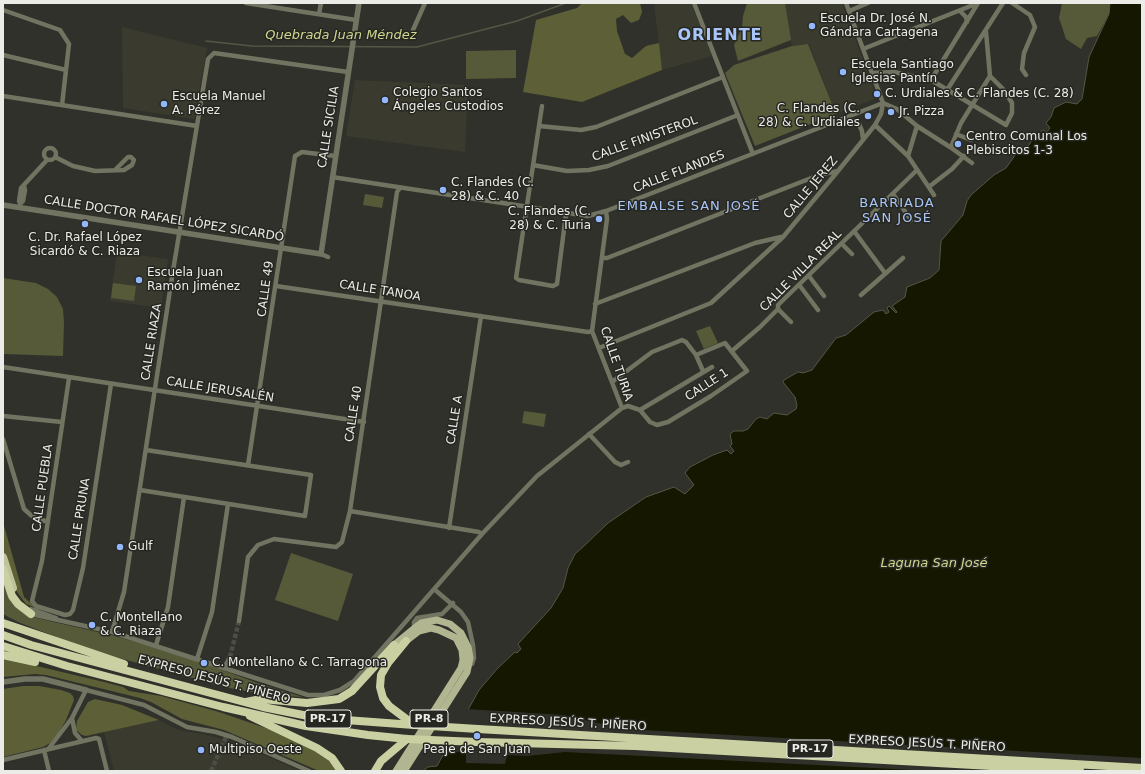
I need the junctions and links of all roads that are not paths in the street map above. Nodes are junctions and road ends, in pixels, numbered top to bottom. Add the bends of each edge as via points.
1 (246, 3) edge
2 (321, 3) edge
3 (359, 3) edge
4 (425, 3) edge
5 (694, 3) edge
6 (846, 3) edge
7 (868, 3) edge
8 (978, 3) edge
9 (1003, 3) edge
10 (1012, 3) edge
11 (275, 5) edge
12 (1019, 5) edge
13 (3, 10) edge
14 (848, 11) junction
15 (960, 11) junction
16 (319, 14) junction
17 (356, 20) junction
18 (967, 22) junction
19 (413, 30) dead end
20 (986, 32) junction
21 (863, 49) junction
22 (3, 55) edge
23 (66, 70) junction
24 (348, 72) junction
25 (873, 73) junction
26 (1026, 75) dead end
27 (990, 76) junction
28 (723, 77) junction
29 (931, 80) junction
30 (947, 90) junction
31 (3, 96) edge
32 (883, 103) junction
33 (972, 104) junction
34 (62, 105) junction
35 (542, 106) dead end
36 (738, 115) junction
37 (846, 118) junction
38 (875, 125) junction
39 (197, 126) junction
40 (539, 126) junction
41 (917, 126) junction
42 (956, 134) junction
43 (863, 139) junction
44 (972, 140) dead end
45 (951, 147) junction
46 (753, 154) junction
47 (335, 156) junction
48 (908, 156) junction
49 (964, 156) junction
50 (55, 157) junction
51 (47, 160) junction
52 (972, 163) dead end
53 (533, 165) junction
54 (115, 170) dead end
55 (917, 170) junction
56 (838, 171) junction
57 (332, 177) junction
58 (930, 186) junction
59 (400, 188) junction
60 (893, 194) junction
61 (934, 195) dead end
62 (3, 205) edge
63 (20, 205) junction
64 (526, 208) junction
65 (606, 211) junction
66 (566, 214) junction
67 (911, 220) dead end
68 (854, 231) junction
69 (180, 232) junction
70 (783, 237) junction
71 (842, 244) junction
72 (282, 248) junction
73 (321, 254) junction
74 (852, 254) dead end
75 (328, 257) dead end
76 (602, 258) junction
77 (903, 258) dead end
78 (885, 272) junction
79 (809, 276) junction
80 (276, 286) junction
81 (800, 286) junction
82 (861, 295) dead end
83 (824, 296) dead end
84 (380, 301) junction
85 (595, 304) junction
86 (778, 309) junction
87 (818, 310) dead end
88 (481, 316) junction
89 (791, 322) dead end
90 (592, 331) junction
91 (599, 348) junction
92 (732, 350) junction
93 (696, 355) junction
94 (712, 366) dead end
95 (3, 367) edge
96 (703, 371) junction
97 (69, 378) junction
98 (612, 382) junction
99 (111, 384) junction
100 (154, 390) junction
101 (258, 406) junction
102 (622, 408) junction
103 (640, 410) junction
104 (3, 416) edge
105 (62, 422) junction
106 (364, 422) junction
107 (589, 434) junction
108 (3, 439) edge
109 (146, 450) junction
110 (628, 462) dead end
111 (248, 465) junction
112 (140, 490) junction
113 (184, 497) junction
114 (228, 504) junction
115 (350, 511) junction
116 (48, 522) junction
117 (449, 528) junction
118 (482, 534) junction
119 (3, 557) edge
120 (3, 568) edge
121 (434, 589) junction
122 (452, 604) junction
123 (31, 608) junction
124 (3, 619) edge
125 (239, 621) tunnel mouth
126 (3, 623) edge
127 (414, 627) junction
128 (112, 632) junction
129 (27, 633) junction
130 (3, 635) edge
131 (406, 641) joint
132 (156, 645) junction
133 (394, 645) joint
134 (3, 646) edge
135 (3, 655) edge
136 (230, 657) tunnel mouth
137 (198, 659) junction
138 (67, 666) junction
139 (224, 668) junction
140 (467, 672) junction
141 (156, 678) junction
142 (3, 682) edge
143 (86, 690) junction
144 (244, 702) junction
145 (241, 711) junction
146 (72, 718) junction
147 (414, 725) junction
148 (406, 739) junction
149 (82, 741) junction
150 (46, 750) junction
151 (3, 760) edge
152 (1142, 768) edge
153 (49, 771) edge
154 (107, 771) edge
155 (310, 771) edge
156 (342, 771) edge
157 (375, 771) edge
158 (396, 771) edge
159 (404, 771) edge
160 (1080, 771) edge

1 - 11 street
2 - 16 street
3 - 17 street, CALLE SICILIA
4 - 19 street
5 - 28 street
6 - 14 street
7 - 14 street
8 - 15 street
8 - 18 street
9 - 20 street
10 - 12 street
11 - 16 street
12 - 26 street via 1030,15 1035,27 1024,53 1022,69
13 - 23 street via 60,30 69,44
14 - 21 street
15 - 18 street
15 - 21 street
16 - 17 street
17 - 24 street, CALLE SICILIA
18 - 29 street
20 - 27 street
20 - 30 street
21 - 25 street
22 - 23 street
23 - 34 street
24 - 39 street, CALLE RIAZA via 214,52 210,54
24 - 47 street, CALLE SICILIA
25 - 29 street via 894,72
25 - 32 street
27 - 33 street
27 - 33 street via 1004,90 1012,103 1012,113 1006,125
28 - 36 street
28 - 40 street via 596,127 581,130
29 - 30 street
30 - 33 street
31 - 34 street
32 - 37 street, CALLE FLANDES
32 - 38 street, CALLE JEREZ
32 - 41 street via 897,109
33 - 42 street
34 - 39 street
35 - 40 street
36 - 46 street
36 - 53 street, CALLE FINISTEROL via 608,166 567,171
37 - 43 street via 859,124
37 - 46 street, CALLE FLANDES
38 - 43 street, CALLE JEREZ
38 - 48 street
39 - 69 street, CALLE RIAZA
40 - 53 street
41 - 45 street
41 - 48 street
42 - 44 street
42 - 45 street
43 - 56 street, CALLE JEREZ
45 - 49 street
46 - 65 street, CALLE FLANDES
47 - 57 street, CALLE SICILIA
47 - 72 street, CALLE 49 via 302,152 295,156
48 - 55 street
49 - 52 street
49 - 58 street
50 - 51 street
50 - 51 street via 54,149 48,148 44,153
50 - 54 street via 73,166 95,171
51 - 63 street via 24,186 18,201
53 - 64 street
55 - 58 street
55 - 60 street, CALLE VILLA REAL
56 - 70 street, CALLE JEREZ
56 - 76 street via 819,175
57 - 59 street, CALLE FLANDES
57 - 73 street, CALLE SICILIA
58 - 61 street
59 - 64 street, CALLE FLANDES
59 - 84 street, CALLE 40 via 397,192
60 - 67 street
60 - 68 street, CALLE VILLA REAL
62 - 63 street, CALLE DOCTOR RAFAEL LÓPEZ SICARDÓ
63 - 69 street, CALLE DOCTOR RAFAEL LÓPEZ SICARDÓ
64 - 66 street, CALLE FLANDES
64 - 66 street via 516,278 536,284 557,284
65 - 66 street, CALLE FLANDES via 588,216
65 - 76 street, CALLE TURIA
68 - 71 street, CALLE VILLA REAL
68 - 78 street
69 - 72 street, CALLE DOCTOR RAFAEL LÓPEZ SICARDÓ
69 - 100 street, CALLE RIAZA
70 - 85 street via 755,243
70 - 91 street, CALLE JEREZ via 711,303
71 - 74 street
71 - 79 street, CALLE VILLA REAL
72 - 73 street, CALLE DOCTOR RAFAEL LÓPEZ SICARDÓ
72 - 80 street, CALLE 49
73 - 75 street
76 - 85 street, CALLE TURIA
77 - 78 street
78 - 82 street
79 - 81 street, CALLE VILLA REAL
79 - 83 street
80 - 84 street, CALLE TANOA
80 - 101 street, CALLE 49
81 - 86 street, CALLE VILLA REAL via 778,306
81 - 87 street
84 - 88 street, CALLE TANOA
84 - 106 street, CALLE 40
85 - 90 street, CALLE TURIA
86 - 89 street
86 - 92 street, CALLE VILLA REAL
88 - 90 street, CALLE TANOA
88 - 117 street, CALLE A
90 - 91 street, CALLE TURIA
91 - 98 street, CALLE TURIA
92 - 93 street, CALLE 1 via 725,343
92 - 103 street, CALLE 1 via 747,371 711,396 668,422 656,425
93 - 96 street
93 - 98 street via 682,340 652,352
94 - 96 street
95 - 97 street, CALLE JERUSALÉN
96 - 103 street
97 - 99 street, CALLE JERUSALÉN
97 - 105 street, CALLE PUEBLA
98 - 102 street, CALLE TURIA
99 - 100 street, CALLE JERUSALÉN
99 - 123 street, CALLE PRUNA via 83,568 73,610 65,615 36,606
100 - 101 street, CALLE JERUSALÉN
100 - 109 street, CALLE RIAZA
101 - 106 street, CALLE JERUSALÉN
101 - 111 street, CALLE 49
102 - 103 street via 628,406
102 - 107 street, CALLE TURIA
104 - 105 street
105 - 116 street, CALLE PUEBLA
106 - 115 street, CALLE 40
107 - 110 street via 615,462 621,465
107 - 118 street, CALLE TURIA via 537,476
108 - 116 street via 24,509 33,517
109 - 111 street
109 - 112 street, CALLE RIAZA
111 - 114 street via 311,475 305,516
112 - 113 street
112 - 128 street, CALLE RIAZA via 124,592
113 - 114 street
113 - 132 street via 168,607
114 - 137 street via 212,612
115 - 117 street
115 - 125 street, CALLE 40 via 342,542 336,547 274,539 258,545 248,557
116 - 123 street, CALLE PUEBLA
117 - 118 street
118 - 121 street, CALLE TURIA
119 - 123 highway via 16,594 24,605
120 - 123 highway via 12,596 18,604
121 - 122 street
121 - 139 street, CALLE TURIA via 354,681 340,690 324,695 308,695
122 - 127 street via 442,614 417,618
122 - 140 street via 468,622 472,636 474,658
123 - 128 street, CALLE TURIA via 65,622
124 - 129 highway
126 - 129 highway
127 - 133 main road, PR-8
127 - 140 main road, PR-8 via 434,620 454,627 461,633 468,647 470,658
128 - 132 street, CALLE TURIA
129 - 141 highway via 105,657
130 - 141 highway, EXPRESO JESÚS T. PIÑERO / PR-17 via 31,645
131 - 147 highway via 381,675 380,687 388,706
131 - 158 main road, PR-8 via 419,631 431,628 439,630 456,638 462,650 463,660 461,668
132 - 137 street, CALLE TURIA
133 - 144 highway via 347,695 316,702 261,699
134 - 138 highway, EXPRESO JESÚS T. PIÑERO / PR-17
135 - 138 highway
136 - 139 street
137 - 139 street, CALLE TURIA
138 - 145 highway, EXPRESO JESÚS T. PIÑERO / PR-17
140 - 159 main road, PR-8
141 - 144 highway, EXPRESO JESÚS T. PIÑERO / PR-17
142 - 143 street via 43,679
143 - 146 street
143 - 155 street via 144,705 187,727 227,734
144 - 147 highway, EXPRESO JESÚS T. PIÑERO / PR-17 via 318,718
145 - 148 highway, EXPRESO JESÚS T. PIÑERO / PR-17 via 306,726
145 - 156 highway via 317,748 332,758
146 - 149 street via 75,733
146 - 150 street
147 - 152 highway, EXPRESO JESÚS T. PIÑERO / PR-17, bridge
148 - 157 highway via 381,761
148 - 160 highway, EXPRESO JESÚS T. PIÑERO / PR-17, bridge via 635,746
149 - 150 street
149 - 154 street via 99,739
150 - 151 street
150 - 153 street

